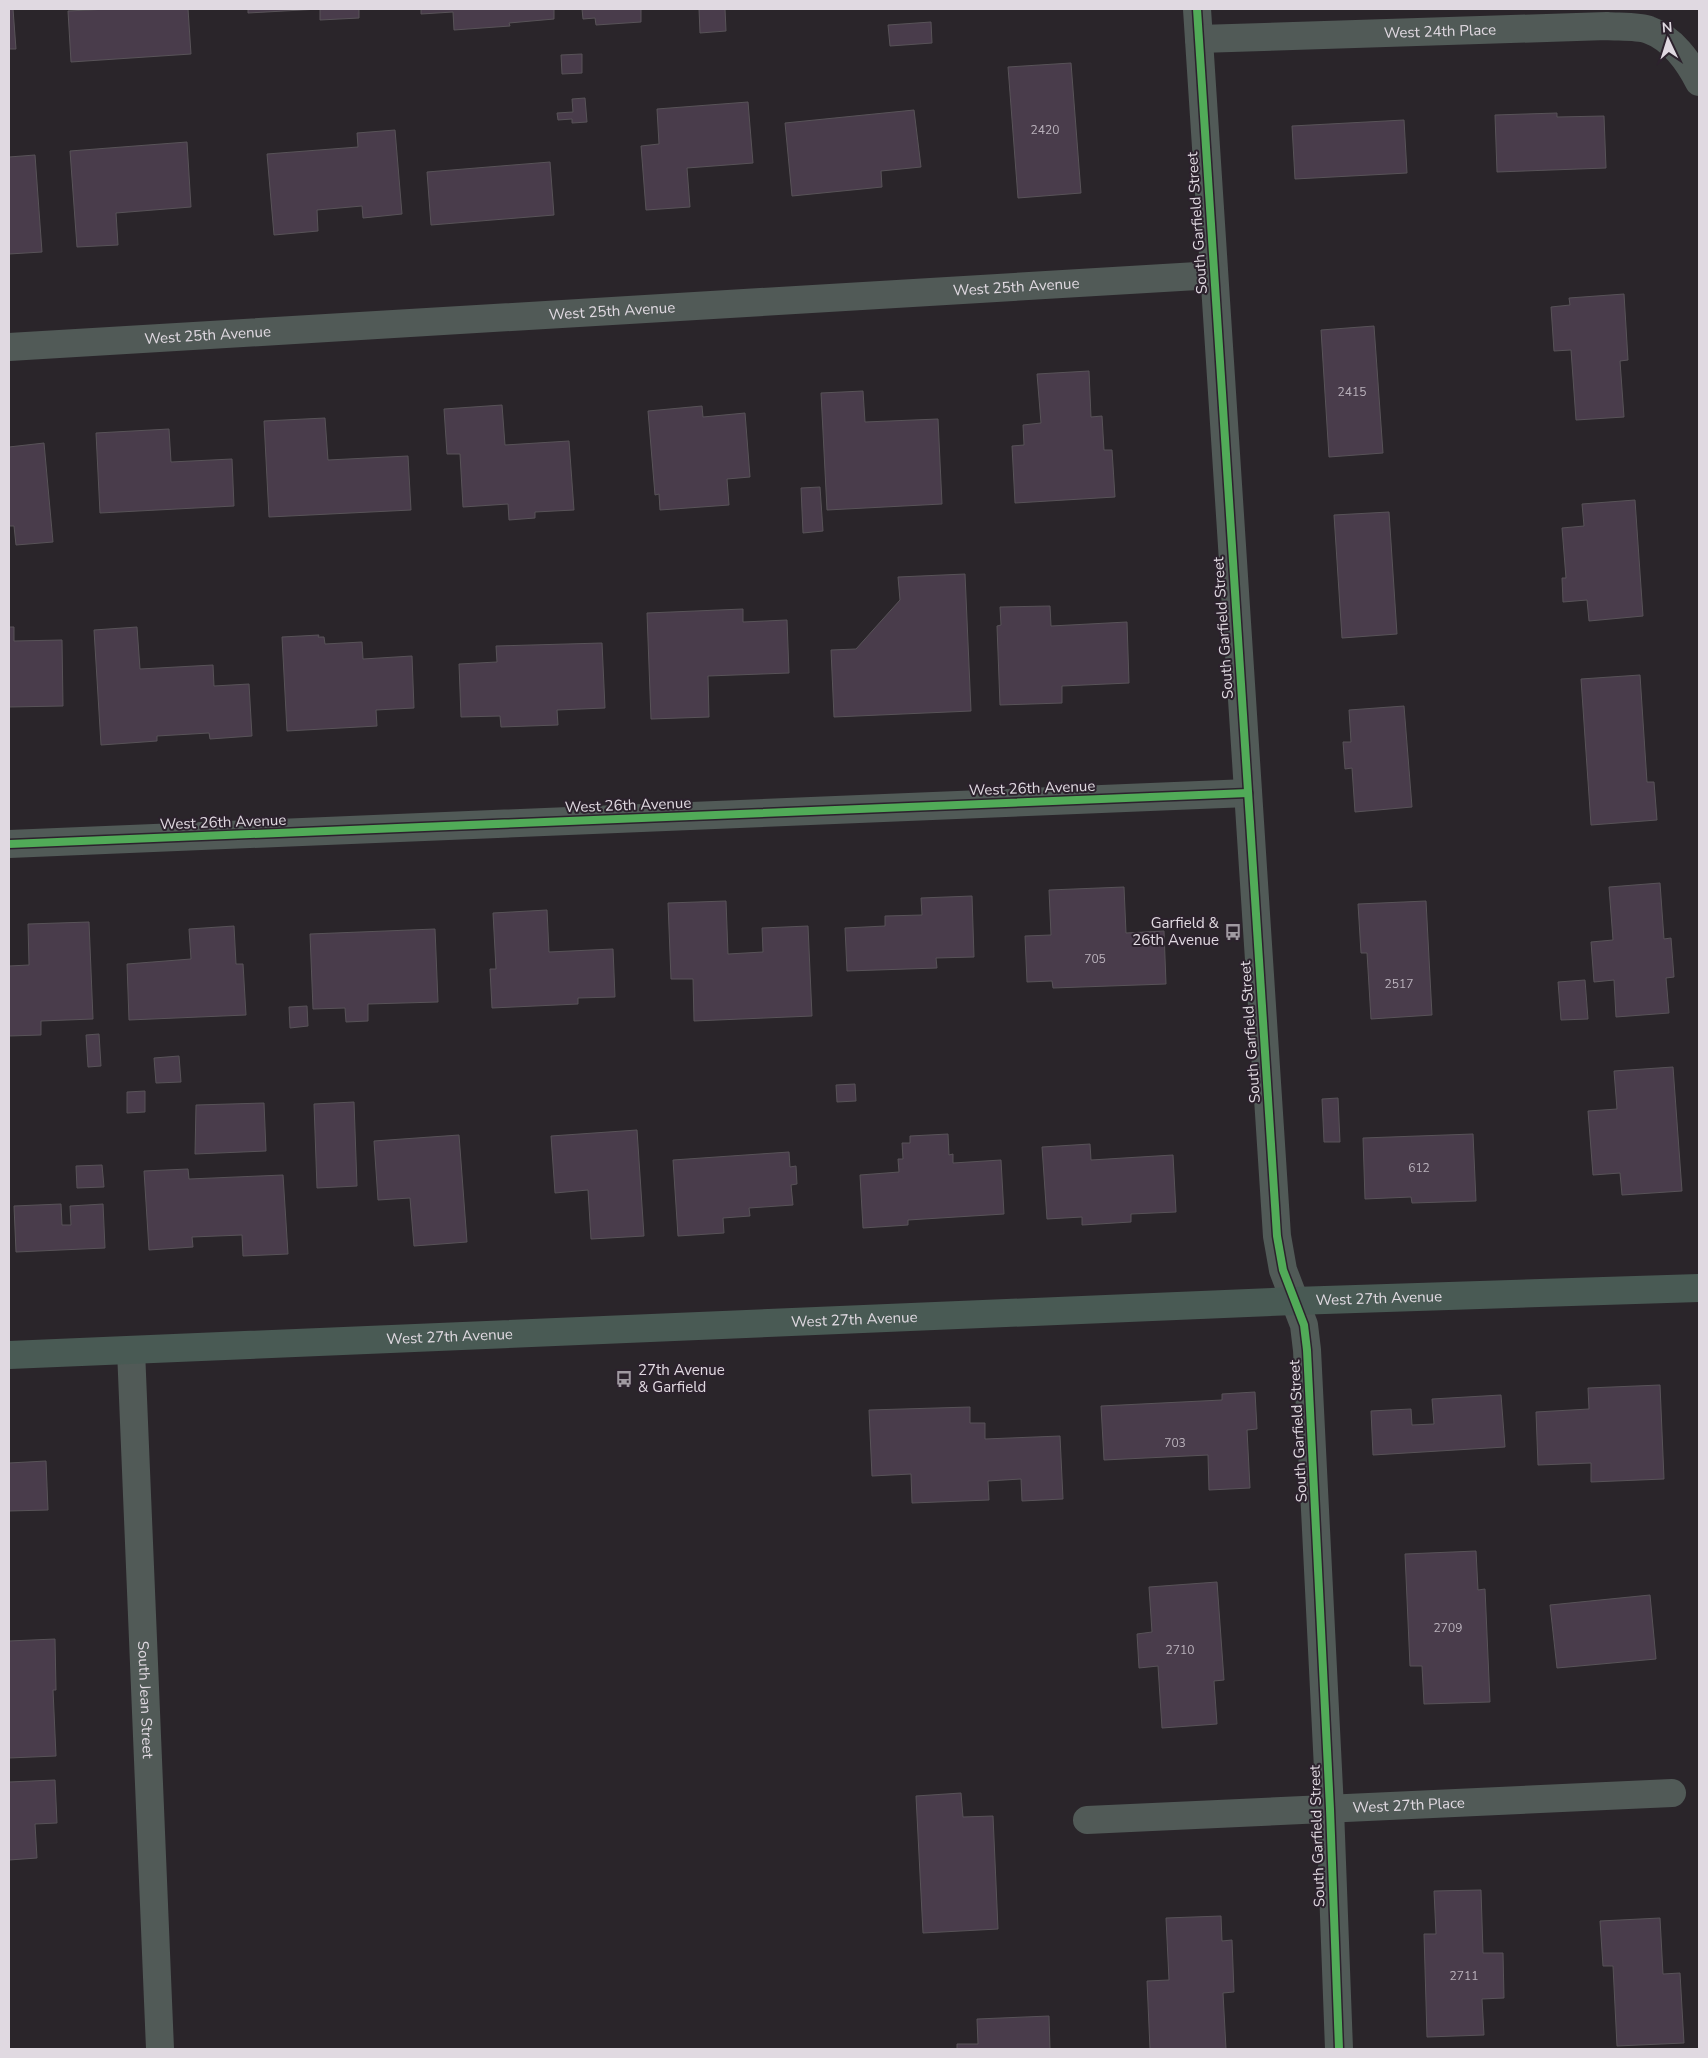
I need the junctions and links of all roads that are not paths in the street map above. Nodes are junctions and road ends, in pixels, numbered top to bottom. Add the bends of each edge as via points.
1 (1197, 9) edge
2 (1199, 39) junction
3 (1699, 82) edge
4 (1214, 275) junction
5 (9, 347) edge
6 (1248, 793) junction
7 (9, 844) edge
8 (1699, 1288) edge
9 (1294, 1301) junction
10 (131, 1350) junction
11 (9, 1354) edge
12 (1672, 1793) dead end
13 (1330, 1810) junction
14 (1087, 1820) dead end
15 (160, 2049) edge
16 (1339, 2049) edge

1 - 2 street, South Garfield Street
2 - 3 street, West 24th Place via 1607,26 1649,30 1676,48
2 - 4 street, South Garfield Street
4 - 5 street, West 25th Avenue
4 - 6 street, South Garfield Street
6 - 7 street, West 26th Avenue
6 - 9 street, South Garfield Street via 1277,1236 1283,1270
8 - 9 main road, West 27th Avenue
9 - 10 main road, West 27th Avenue
9 - 13 street, South Garfield Street via 1304,1325 1307,1350
10 - 11 main road, West 27th Avenue
10 - 15 street, South Jean Street
12 - 13 street, West 27th Place
13 - 14 street, West 27th Place
13 - 16 street, South Garfield Street

